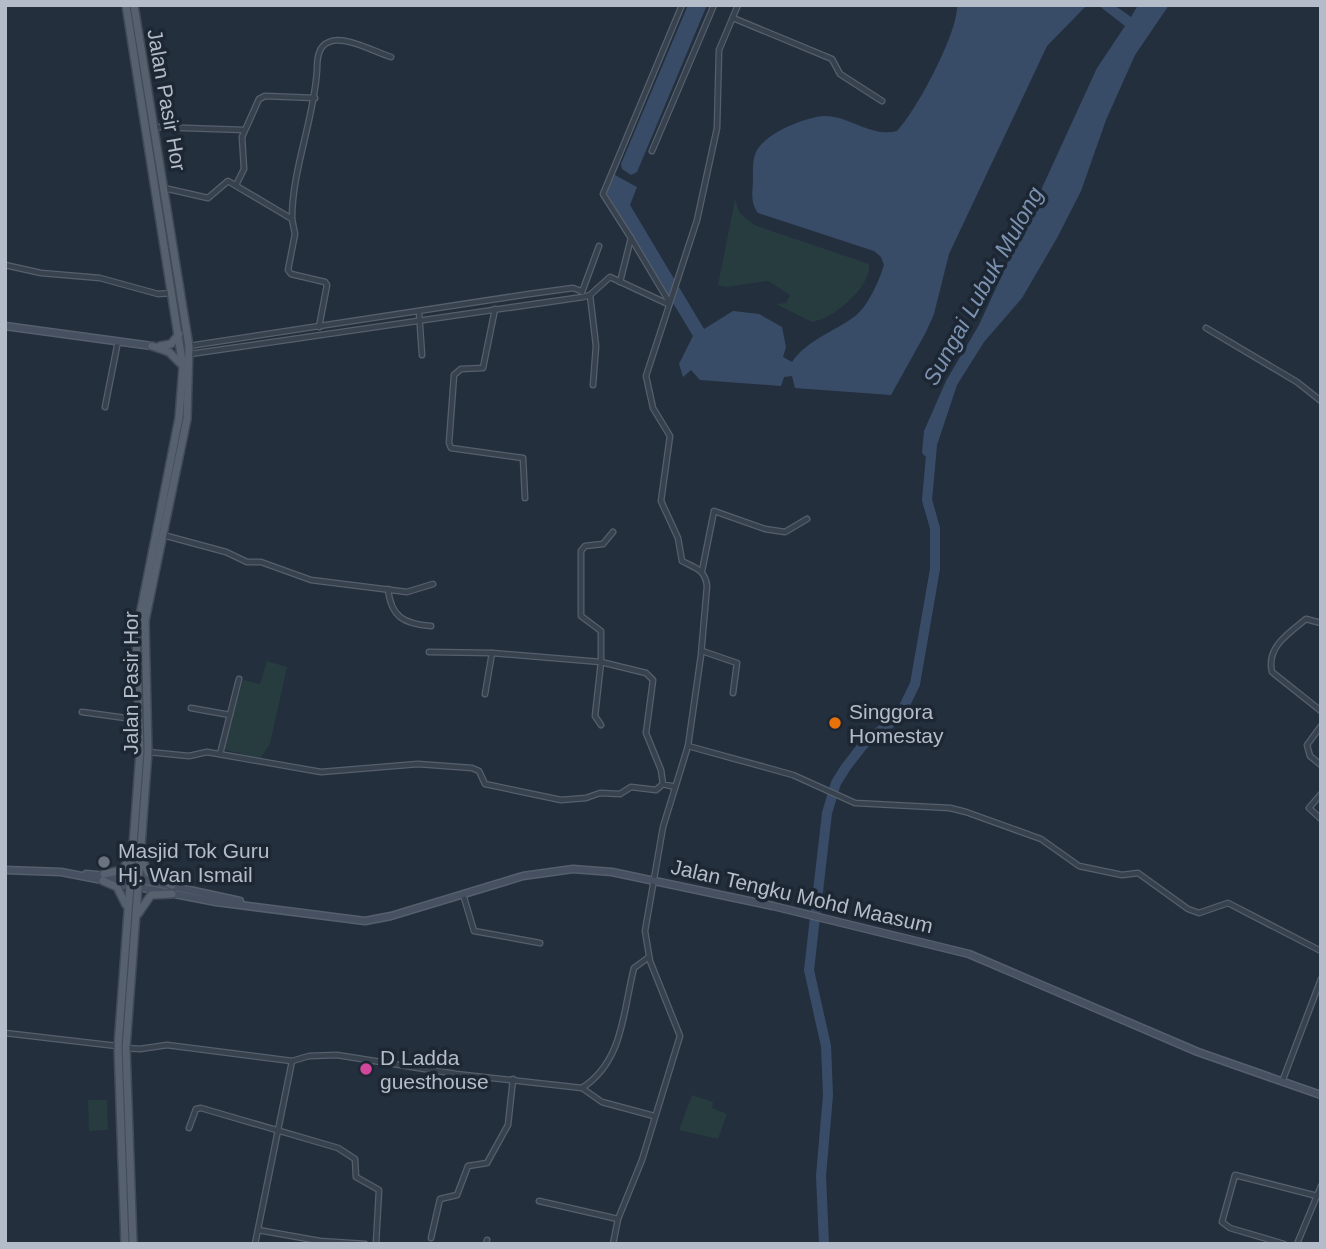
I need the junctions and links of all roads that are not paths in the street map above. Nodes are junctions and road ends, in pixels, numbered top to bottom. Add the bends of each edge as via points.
1 (126, 5) edge
2 (134, 5) edge
3 (682, 5) edge
4 (714, 5) edge
5 (738, 5) edge
6 (733, 18) junction
7 (391, 57) dead end
8 (314, 98) junction
9 (882, 101) dead end
10 (156, 127) junction
11 (244, 130) junction
12 (653, 151) dead end
13 (236, 185) junction
14 (164, 188) junction
15 (292, 219) junction
16 (631, 238) junction
17 (599, 246) dead end
18 (5, 265) edge
19 (620, 282) junction
20 (173, 292) junction
21 (582, 294) junction
22 (590, 295) junction
23 (669, 301) junction
24 (495, 309) junction
25 (419, 312) junction
26 (419, 320) junction
27 (5, 326) edge
28 (319, 327) junction
29 (1206, 328) dead end
30 (179, 334) junction
31 (118, 341) junction
32 (152, 346) junction
33 (189, 350) junction
34 (422, 355) dead end
35 (183, 367) junction
36 (593, 385) dead end
37 (1321, 401) edge
38 (105, 407) dead end
39 (525, 498) dead end
40 (807, 519) dead end
41 (613, 532) dead end
42 (162, 535) junction
43 (702, 571) junction
44 (433, 584) dead end
45 (388, 589) junction
46 (1321, 623) edge
47 (431, 625) dead end
48 (702, 651) junction
49 (429, 652) dead end
50 (492, 653) junction
51 (601, 662) junction
52 (239, 679) dead end
53 (733, 693) dead end
54 (485, 694) dead end
55 (191, 708) dead end
56 (1321, 711) edge
57 (82, 712) dead end
58 (230, 715) junction
59 (140, 720) junction
60 (601, 725) dead end
61 (1321, 726) edge
62 (688, 746) junction
63 (148, 752) junction
64 (220, 754) junction
65 (1321, 765) edge
66 (663, 784) junction
67 (674, 787) junction
68 (1321, 794) edge
69 (1321, 818) edge
70 (137, 855) junction
71 (5, 870) edge
72 (104, 878) junction
73 (654, 879) junction
74 (134, 882) junction
75 (172, 889) junction
76 (463, 893) junction
77 (128, 912) junction
78 (135, 919) junction
79 (540, 943) dead end
80 (1321, 951) edge
81 (649, 957) junction
82 (1321, 979) edge
83 (5, 1033) edge
84 (122, 1047) junction
85 (292, 1061) junction
86 (513, 1079) junction
87 (1282, 1083) junction
88 (582, 1088) junction
89 (1321, 1095) edge
90 (654, 1116) junction
91 (189, 1128) dead end
92 (278, 1131) junction
93 (1321, 1186) edge
94 (1317, 1196) junction
95 (539, 1201) dead end
96 (618, 1219) junction
97 (258, 1230) junction
98 (431, 1238) dead end
99 (125, 1244) edge
100 (134, 1244) edge
101 (255, 1244) edge
102 (365, 1244) edge
103 (376, 1244) edge
104 (613, 1244) edge
105 (1284, 1244) edge
106 (1297, 1244) edge

1 - 20 main road, Jalan Pasir Hor
2 - 10 main road, Jalan Pasir Hor
3 - 16 street via 603,194
4 - 12 street
5 - 6 street
6 - 9 street via 832,59 840,74
6 - 23 street via 719,50 714,145 694,230
7 - 8 street via 346,42 326,43 320,49
8 - 11 street via 262,97
8 - 15 street
10 - 11 street
10 - 14 main road, Jalan Pasir Hor
11 - 13 street via 244,169
13 - 14 street via 223,183 208,198
13 - 15 street
14 - 33 main road, Jalan Pasir Hor
15 - 28 street via 295,234 288,270 327,285
16 - 19 street
16 - 23 street
17 - 21 street
18 - 20 street via 100,278 149,293
19 - 22 street via 605,278
19 - 23 street
20 - 30 main road, Jalan Pasir Hor
21 - 22 street
21 - 24 street
21 - 25 street via 573,288
22 - 36 street via 596,346
23 - 43 street via 646,376 653,408 670,436 661,501 678,538 681,561
24 - 26 street
24 - 39 street via 483,368 461,369 454,375 450,447 523,458
25 - 26 street
25 - 28 street
26 - 33 street
26 - 34 street
27 - 31 main road
28 - 33 street
29 - 37 street
30 - 32 main road via 171,344
30 - 35 main road, Jalan Pasir Hor
31 - 32 main road
31 - 38 street
32 - 35 main road via 169,352
33 - 42 main road, Jalan Pasir Hor via 187,419
35 - 59 main road, Jalan Pasir Hor via 179,418 138,620
40 - 43 street via 785,532 714,511
41 - 51 street via 603,544 585,546 581,551 581,616 600,631
42 - 45 street via 311,580
42 - 63 main road, Jalan Pasir Hor via 145,621
43 - 48 street via 707,586
44 - 45 street via 413,592
45 - 47 street via 392,611 400,619 411,625
46 - 56 street via 1306,619 1283,637 1270,660 1272,672
48 - 53 street via 737,663
48 - 62 street
49 - 50 street
50 - 51 street
50 - 54 street
51 - 60 street via 595,716
51 - 66 street via 646,673 653,680 646,733
52 - 58 street
55 - 58 street
57 - 59 street
58 - 64 street
59 - 70 main road, Jalan Pasir Hor
61 - 65 street via 1307,745 1310,756
62 - 67 street
62 - 80 street via 793,775 845,799 966,812 1041,839 1079,866 1122,875 1138,873 1199,913 1228,904 1240,908
63 - 64 street
63 - 70 main road, Jalan Pasir Hor
64 - 66 street via 321,772 418,764 472,768 479,771 485,784 561,800 620,794 631,787 656,790
66 - 67 street
67 - 73 street
68 - 69 street via 1310,808
70 - 72 main road via 122,870
70 - 74 main road, Jalan Pasir Hor
70 - 75 main road via 148,873
71 - 72 main road, Jalan Tengku Mohd Maasum
72 - 74 main road, Jalan Tengku Mohd Maasum
72 - 77 main road via 121,891
73 - 76 main road, Jalan Tengku Mohd Maasum via 573,869 523,876
73 - 81 street via 645,931
73 - 87 main road, Jalan Tengku Mohd Maasum via 970,954
74 - 75 main road, Jalan Tengku Mohd Maasum
74 - 77 main road, Jalan Pasir Hor
74 - 78 main road, Jalan Pasir Hor
75 - 76 main road, Jalan Tengku Mohd Maasum via 365,920
75 - 78 main road via 151,895
76 - 79 street via 474,931
77 - 84 main road, Jalan Pasir Hor
78 - 84 main road, Jalan Pasir Hor
81 - 88 street via 634,968 617,1045
81 - 90 street via 680,1036
82 - 87 street
83 - 84 street
84 - 85 street via 167,1045
84 - 99 main road, Jalan Pasir Hor
84 - 100 main road, Jalan Pasir Hor
85 - 86 street via 337,1055
85 - 92 street
86 - 88 street
86 - 98 street via 508,1125 487,1163 468,1166 457,1195 440,1199
87 - 89 main road, Jalan Tengku Mohd Maasum
88 - 90 street via 602,1102
90 - 96 street
91 - 92 street via 198,1108
92 - 97 street
92 - 103 street via 333,1145 355,1159 356,1177 379,1189
93 - 94 street
94 - 105 street via 1235,1175 1222,1222
94 - 106 street
95 - 96 street
96 - 104 street
97 - 101 street
97 - 102 street

